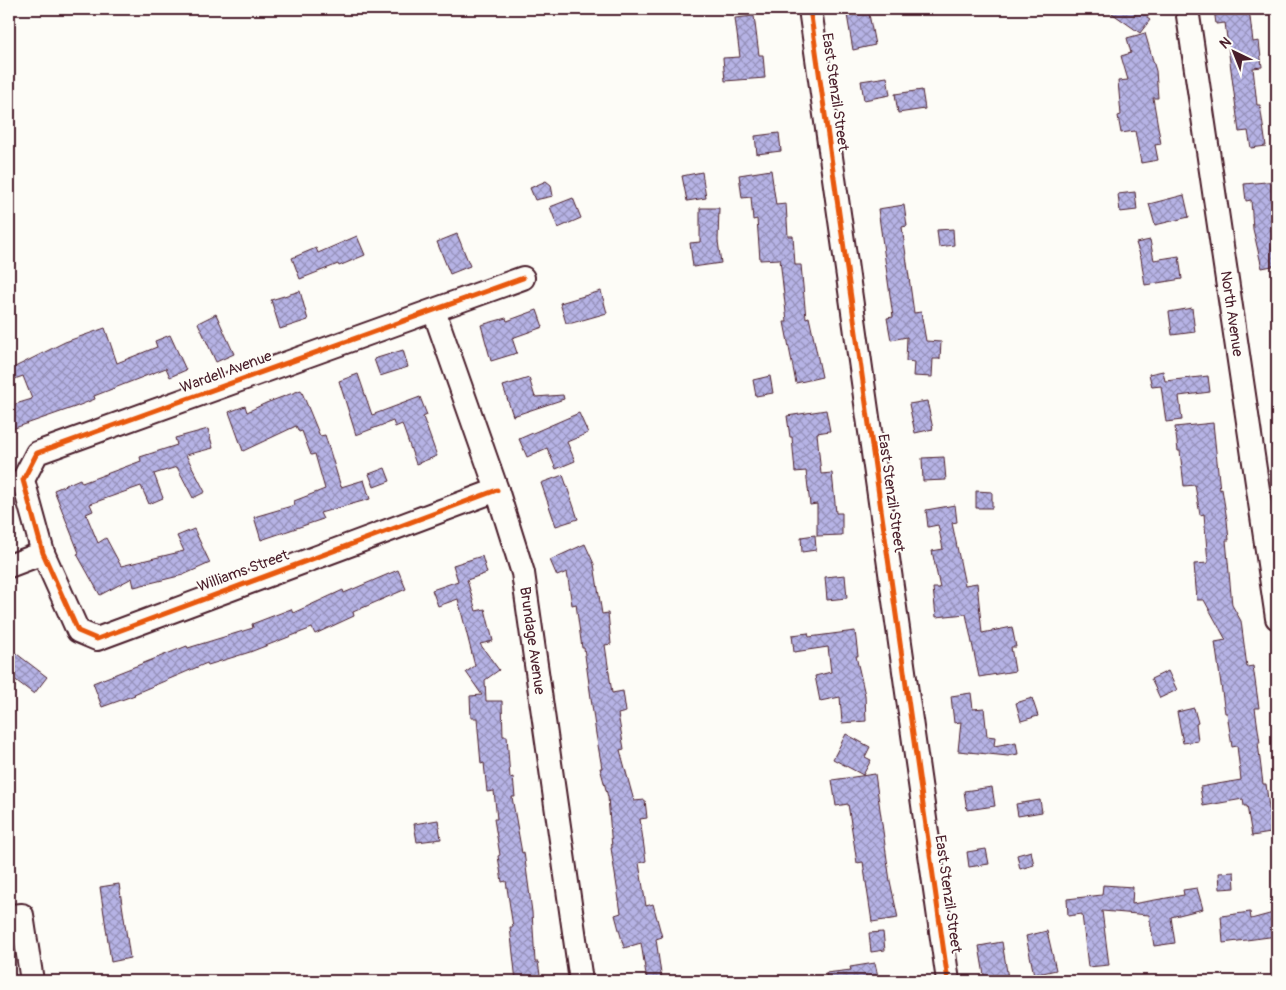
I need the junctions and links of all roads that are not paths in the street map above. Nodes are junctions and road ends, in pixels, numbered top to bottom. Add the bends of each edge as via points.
1 (810, 9) edge
2 (1187, 9) edge
3 (523, 278) dead end
4 (434, 311) junction
5 (497, 490) junction
6 (44, 553) junction
7 (9, 566) edge
8 (1277, 618) edge
9 (9, 916) edge
10 (32, 981) edge
11 (580, 981) edge
12 (948, 981) edge

1 - 12 street, East Stenzil Street
2 - 8 street, North Avenue
3 - 4 street, Wardell Avenue
4 - 5 street, Brundage Avenue
4 - 6 street, Wardell Avenue via 37,453 22,480
5 - 6 street, Williams Street via 97,639 78,631
5 - 11 street, Brundage Avenue via 523,573
6 - 7 street
9 - 10 street via 22,914

